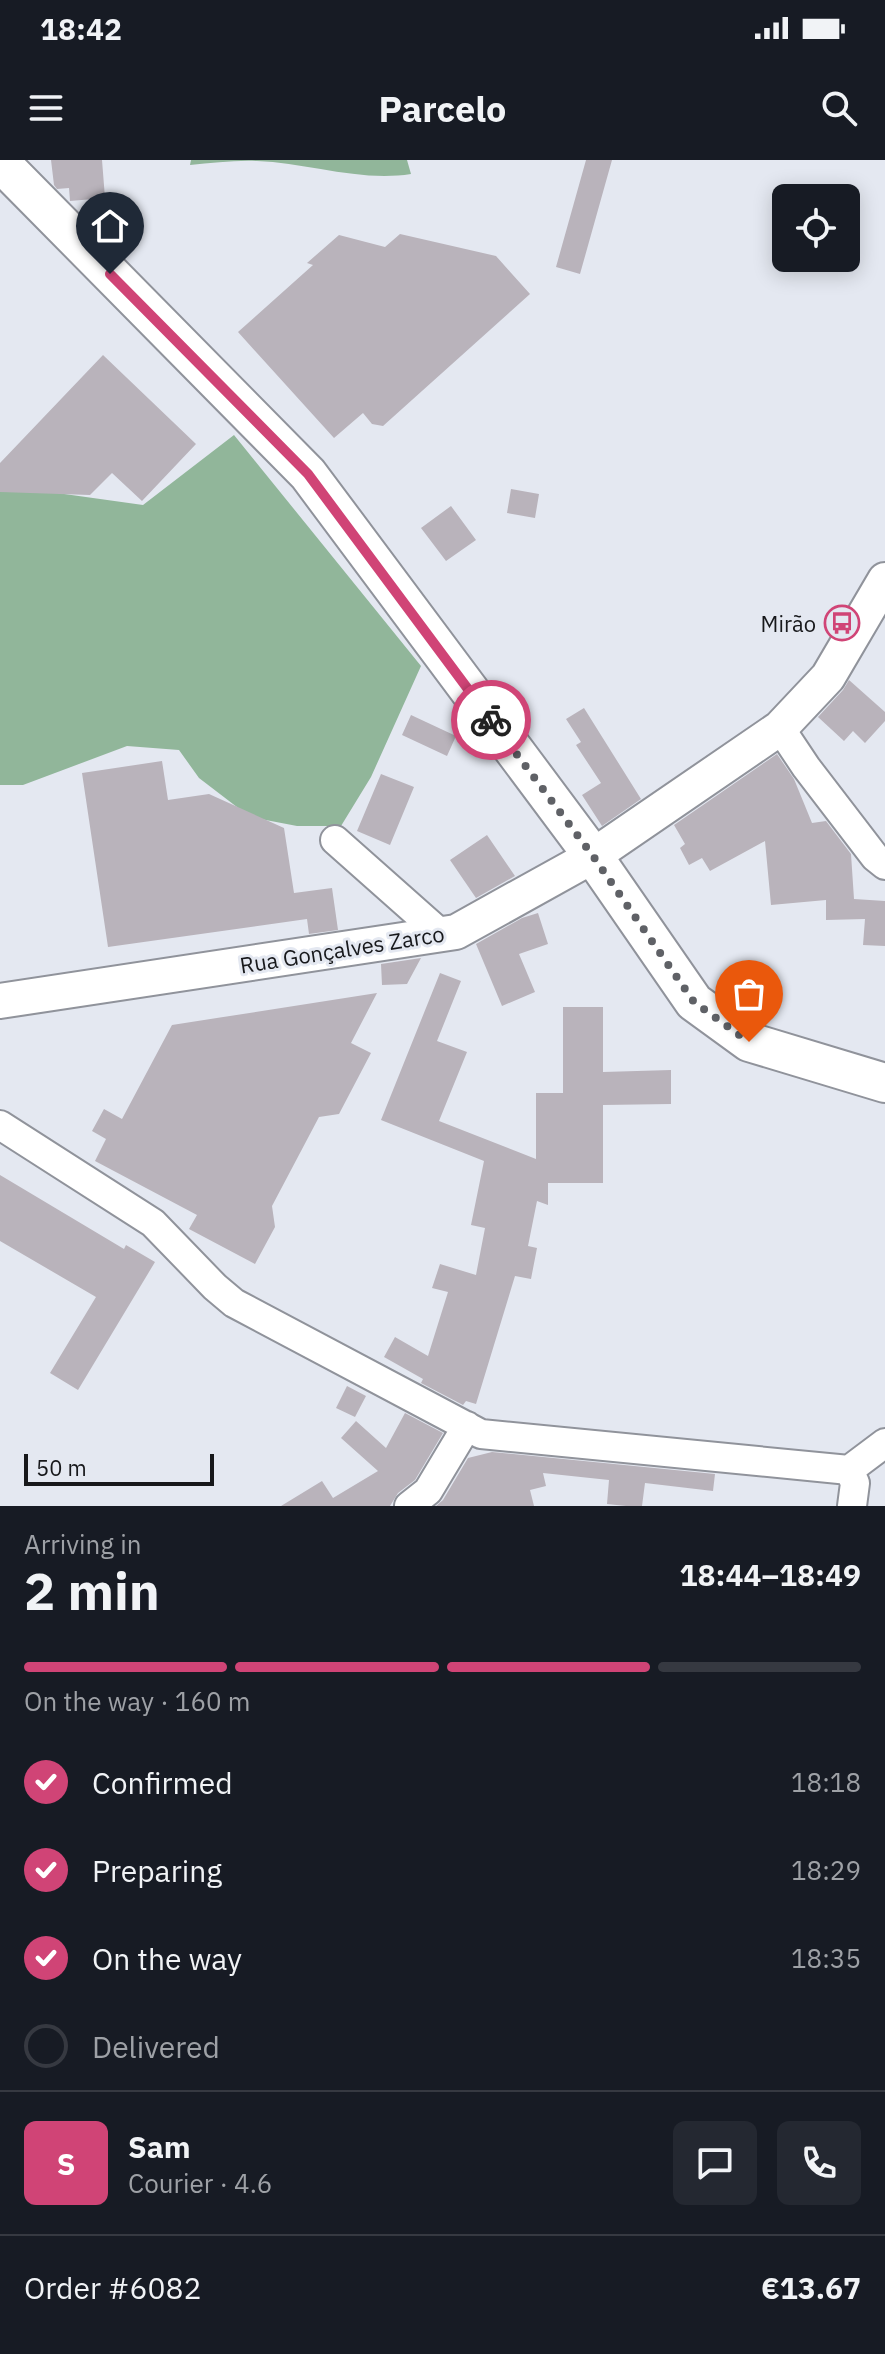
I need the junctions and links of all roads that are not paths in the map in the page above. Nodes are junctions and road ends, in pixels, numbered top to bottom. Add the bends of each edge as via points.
1 (0, 162) edge
2 (885, 580) edge
3 (780, 728) junction
4 (335, 840) dead end
5 (593, 856) junction
6 (885, 865) edge
7 (441, 934) junction
8 (0, 1001) edge
9 (885, 1083) edge
10 (0, 1125) edge
11 (467, 1426) junction
12 (885, 1443) edge
13 (849, 1470) junction
14 (409, 1506) edge
15 (852, 1506) edge

1 - 5 main road via 308,474
2 - 3 street, Rua Gonçalves Zarco via 828,677
3 - 5 street, Rua Gonçalves Zarco
3 - 6 street
4 - 7 street
5 - 7 street, Rua Gonçalves Zarco via 456,932
5 - 9 main road via 694,1002 749,1042
7 - 8 street, Rua Gonçalves Zarco
10 - 11 street via 153,1223 234,1303
11 - 13 street via 481,1434
11 - 14 street via 428,1491
12 - 13 street
13 - 15 street via 855,1483

